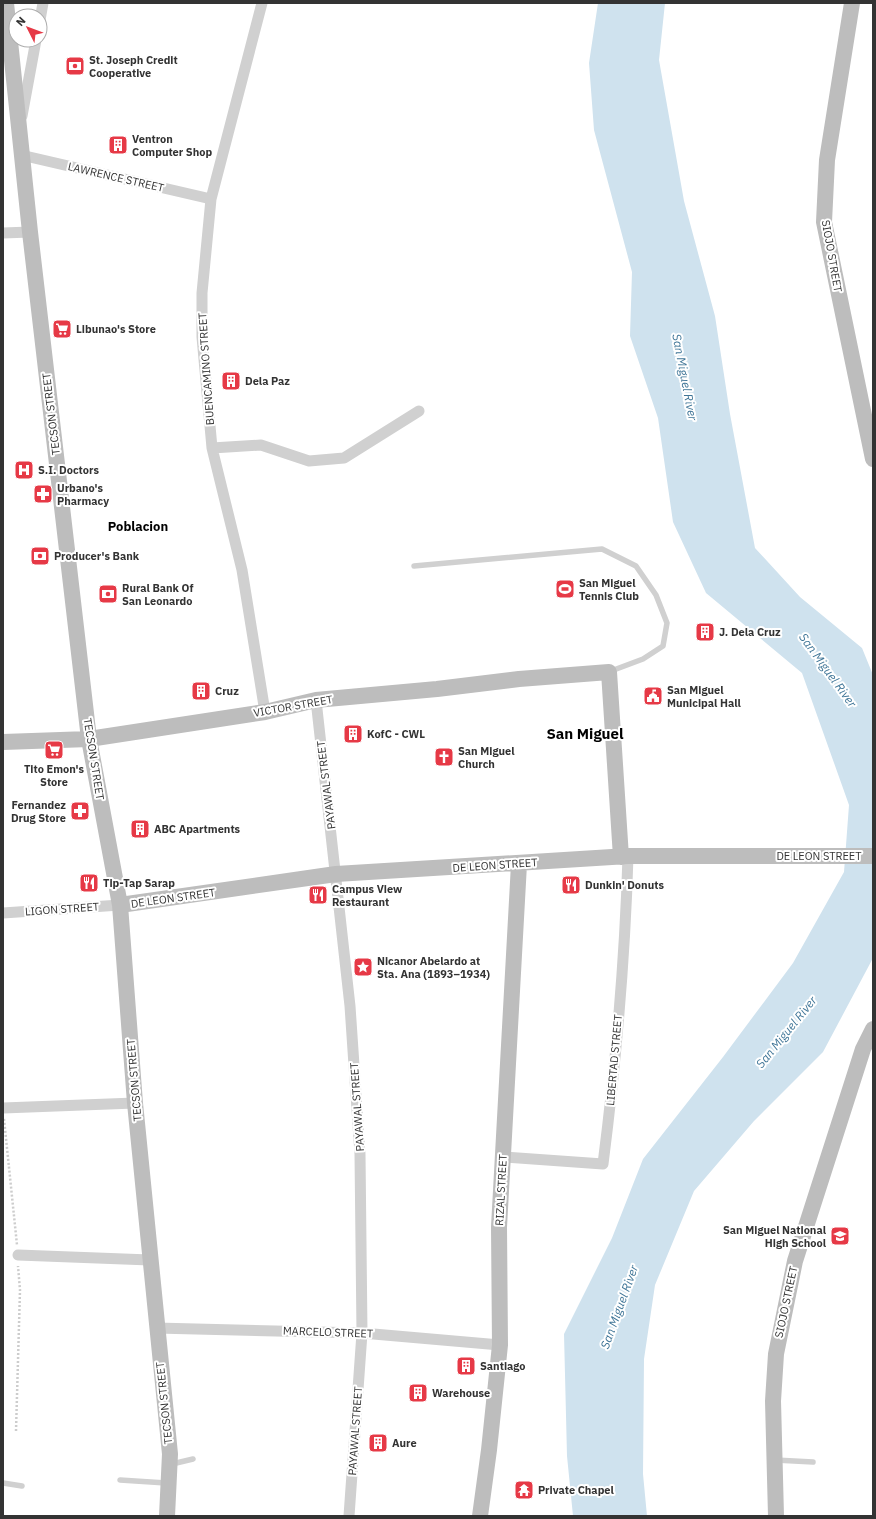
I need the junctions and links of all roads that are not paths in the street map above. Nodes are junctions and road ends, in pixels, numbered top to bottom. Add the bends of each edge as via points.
1 (6, 3) edge
2 (262, 3) edge
3 (852, 3) edge
4 (35, 48) edge
5 (20, 128) junction
6 (21, 155) junction
7 (211, 199) junction
8 (30, 232) junction
9 (3, 233) edge
10 (419, 410) dead end
11 (212, 448) junction
12 (873, 459) edge
13 (414, 566) dead end
14 (609, 672) junction
15 (316, 700) junction
16 (265, 712) junction
17 (89, 739) junction
18 (3, 742) edge
19 (624, 856) junction
20 (873, 856) edge
21 (519, 864) junction
22 (336, 874) junction
23 (120, 905) junction
24 (3, 913) edge
25 (873, 1029) edge
26 (136, 1103) junction
27 (3, 1113) edge
28 (503, 1157) junction
29 (18, 1255) road end
30 (150, 1260) junction
31 (156, 1328) junction
32 (362, 1333) junction
33 (500, 1345) junction
34 (193, 1459) dead end
35 (775, 1460) junction
36 (813, 1462) dead end
37 (169, 1465) junction
38 (120, 1480) dead end
39 (3, 1483) edge
40 (169, 1483) junction
41 (22, 1486) dead end
42 (167, 1516) edge
43 (349, 1516) edge
44 (480, 1516) edge
45 (776, 1516) edge

1 - 5 street, TECSON STREET
2 - 7 street, BUENCAMINO STREET
3 - 12 street, SIOJO STREET via 827,160 824,222
4 - 5 street
5 - 6 street, TECSON STREET
6 - 7 street, LAWRENCE STREET
6 - 8 street, TECSON STREET
7 - 11 street, BUENCAMINO STREET via 203,278 202,337
8 - 9 street
8 - 17 street, TECSON STREET
10 - 11 street via 344,458 310,461 261,445
11 - 16 street, BUENCAMINO STREET via 242,570
13 - 14 lane via 602,549 636,566 656,595 667,622 663,646 643,659
14 - 15 street, VICTOR STREET
14 - 19 street, LIBERTAD STREET
15 - 16 street, VICTOR STREET
15 - 22 street, PAYAWAL STREET
16 - 17 street, VICTOR STREET
17 - 18 street, VICTOR STREET
17 - 23 street, TECSON STREET
19 - 20 street, DE LEON STREET
19 - 21 street, DE LEON STREET
19 - 28 street, LIBERTAD STREET via 626,929 603,1164
21 - 22 street, DE LEON STREET
21 - 28 street, RIZAL STREET
22 - 23 street, DE LEON STREET
22 - 32 street, PAYAWAL STREET via 350,1006 360,1154
23 - 24 street, LIGON STREET
23 - 26 street, TECSON STREET
25 - 35 street, SIOJO STREET via 863,1049 795,1261 776,1354 773,1401
26 - 27 street
26 - 30 street, TECSON STREET
28 - 33 street, RIZAL STREET via 499,1227
29 - 30 street
30 - 31 street, TECSON STREET
31 - 32 street, MARCELO STREET
31 - 37 street, TECSON STREET via 170,1454
32 - 33 street, MARCELO STREET
32 - 43 street, PAYAWAL STREET
33 - 44 street, RIZAL STREET
34 - 37 lane
35 - 36 lane
35 - 45 street, SIOJO STREET
37 - 40 street, TECSON STREET
38 - 40 lane
39 - 41 lane
40 - 42 street, TECSON STREET

